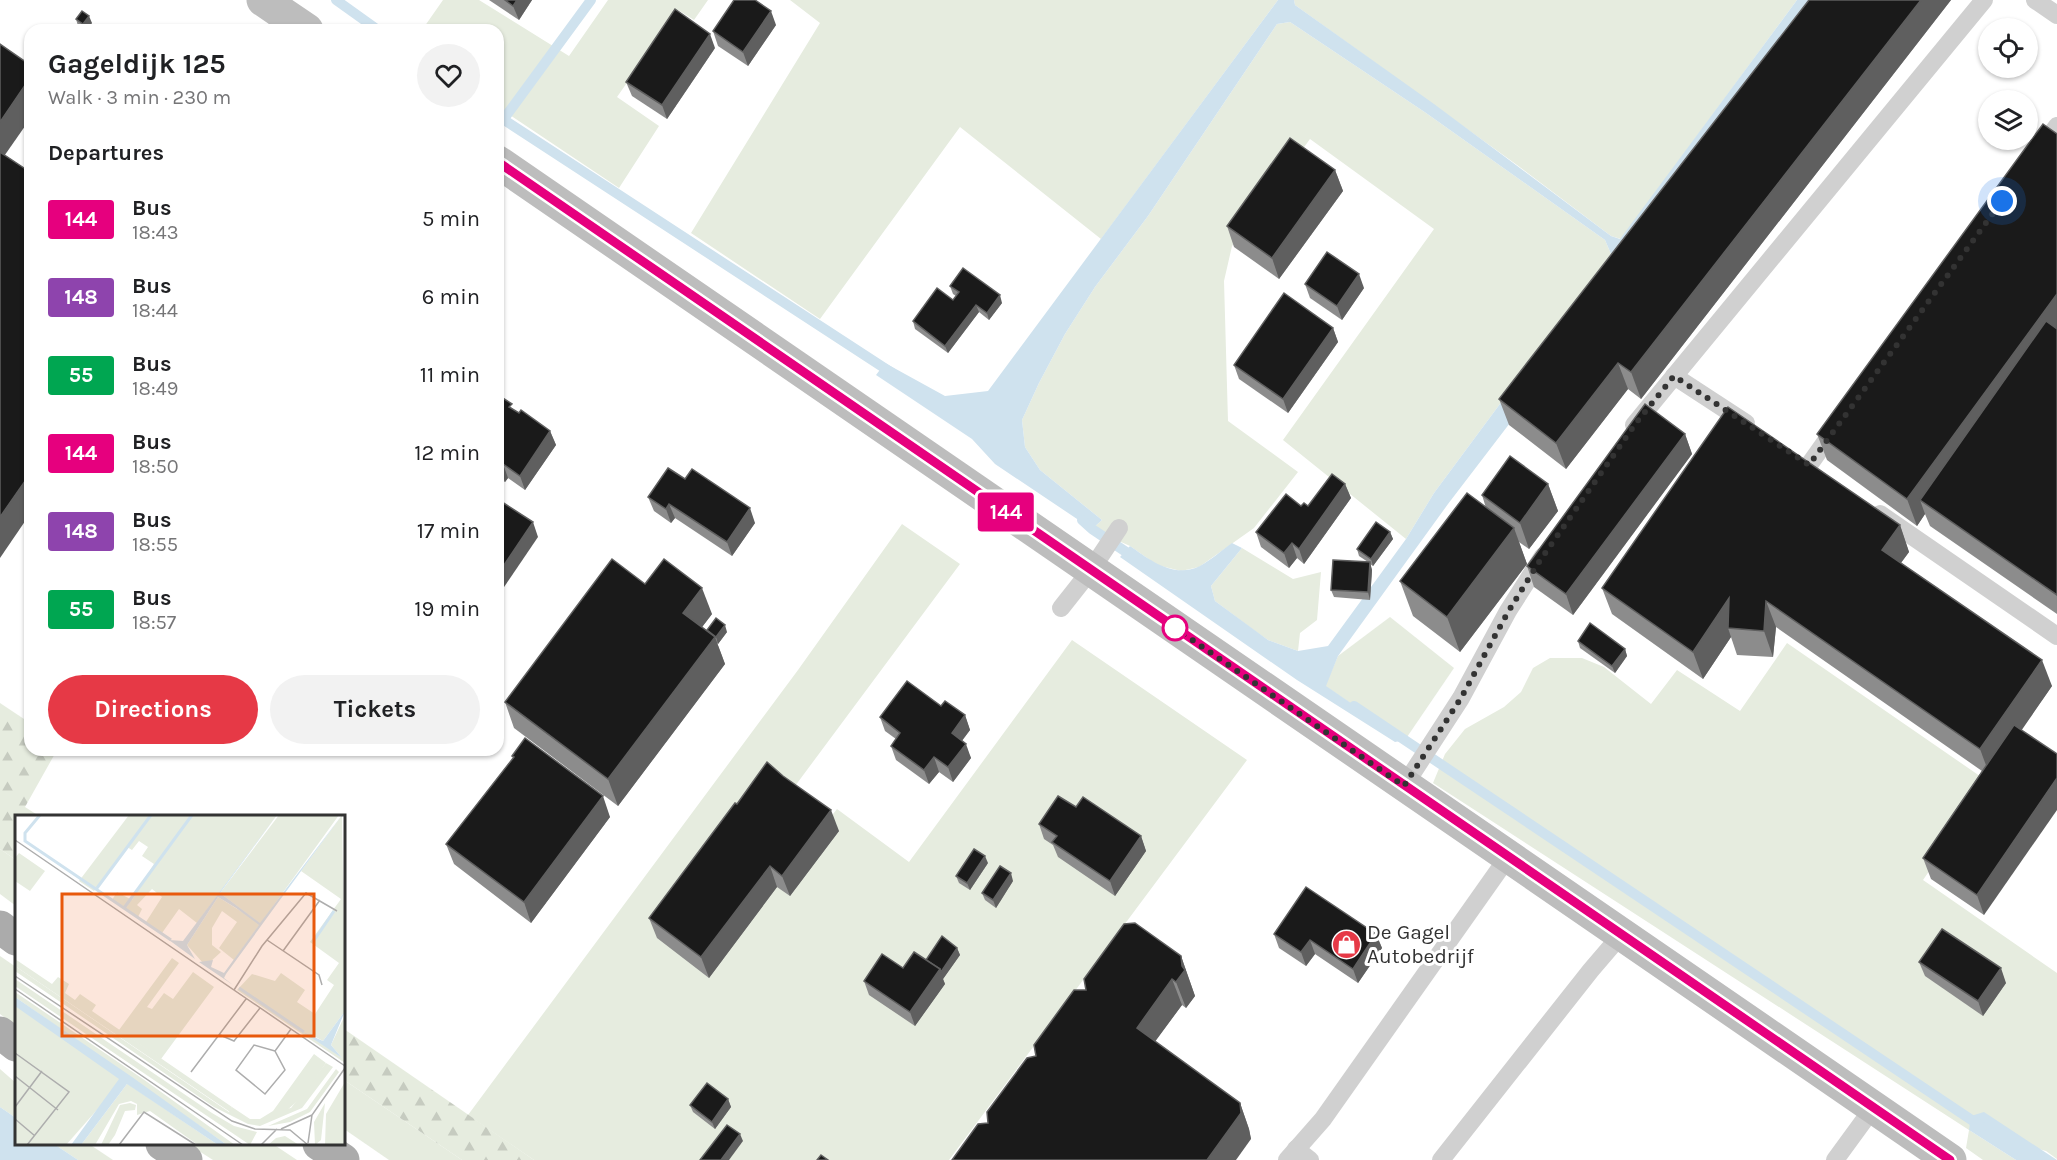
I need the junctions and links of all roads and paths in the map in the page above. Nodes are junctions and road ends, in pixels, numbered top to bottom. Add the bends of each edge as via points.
1 (263, 0) edge
2 (1984, 0) edge
3 (2035, 0) edge
4 (2057, 15) edge
5 (298, 24) edge
6 (2057, 126) edge
7 (2029, 165) edge
8 (504, 166) edge
9 (1674, 376) junction
10 (1845, 416) edge
11 (1761, 433) edge
12 (1623, 441) edge
13 (1828, 478) edge
14 (1866, 504) edge
15 (1119, 528) dead end
16 (1552, 544) edge
17 (1097, 561) junction
18 (1061, 609) dead end
19 (2057, 636) edge
20 (1417, 766) junction
21 (1508, 857) junction
22 (0, 927) edge
23 (1621, 935) junction
24 (15, 938) edge
25 (0, 1034) edge
26 (15, 1044) edge
27 (1873, 1108) junction
28 (165, 1145) edge
29 (322, 1145) edge
30 (1291, 1155) edge
31 (186, 1160) edge
32 (343, 1160) edge
33 (1311, 1160) edge
34 (1441, 1160) edge
35 (1834, 1160) edge
36 (1950, 1160) edge

1 - 5 street
2 - 9 lane
3 - 4 lane
6 - 7 lane
8 - 17 street
9 - 11 lane
9 - 12 lane
10 - 13 lane via 1804,461
14 - 19 lane
15 - 17 lane
16 - 20 lane
17 - 18 lane
17 - 20 street
20 - 21 street
21 - 23 street
21 - 30 lane via 1323,1119
22 - 24 main road
23 - 27 street
23 - 34 lane
25 - 26 main road
27 - 35 lane
27 - 36 street
28 - 31 main road
29 - 32 main road
30 - 33 lane

